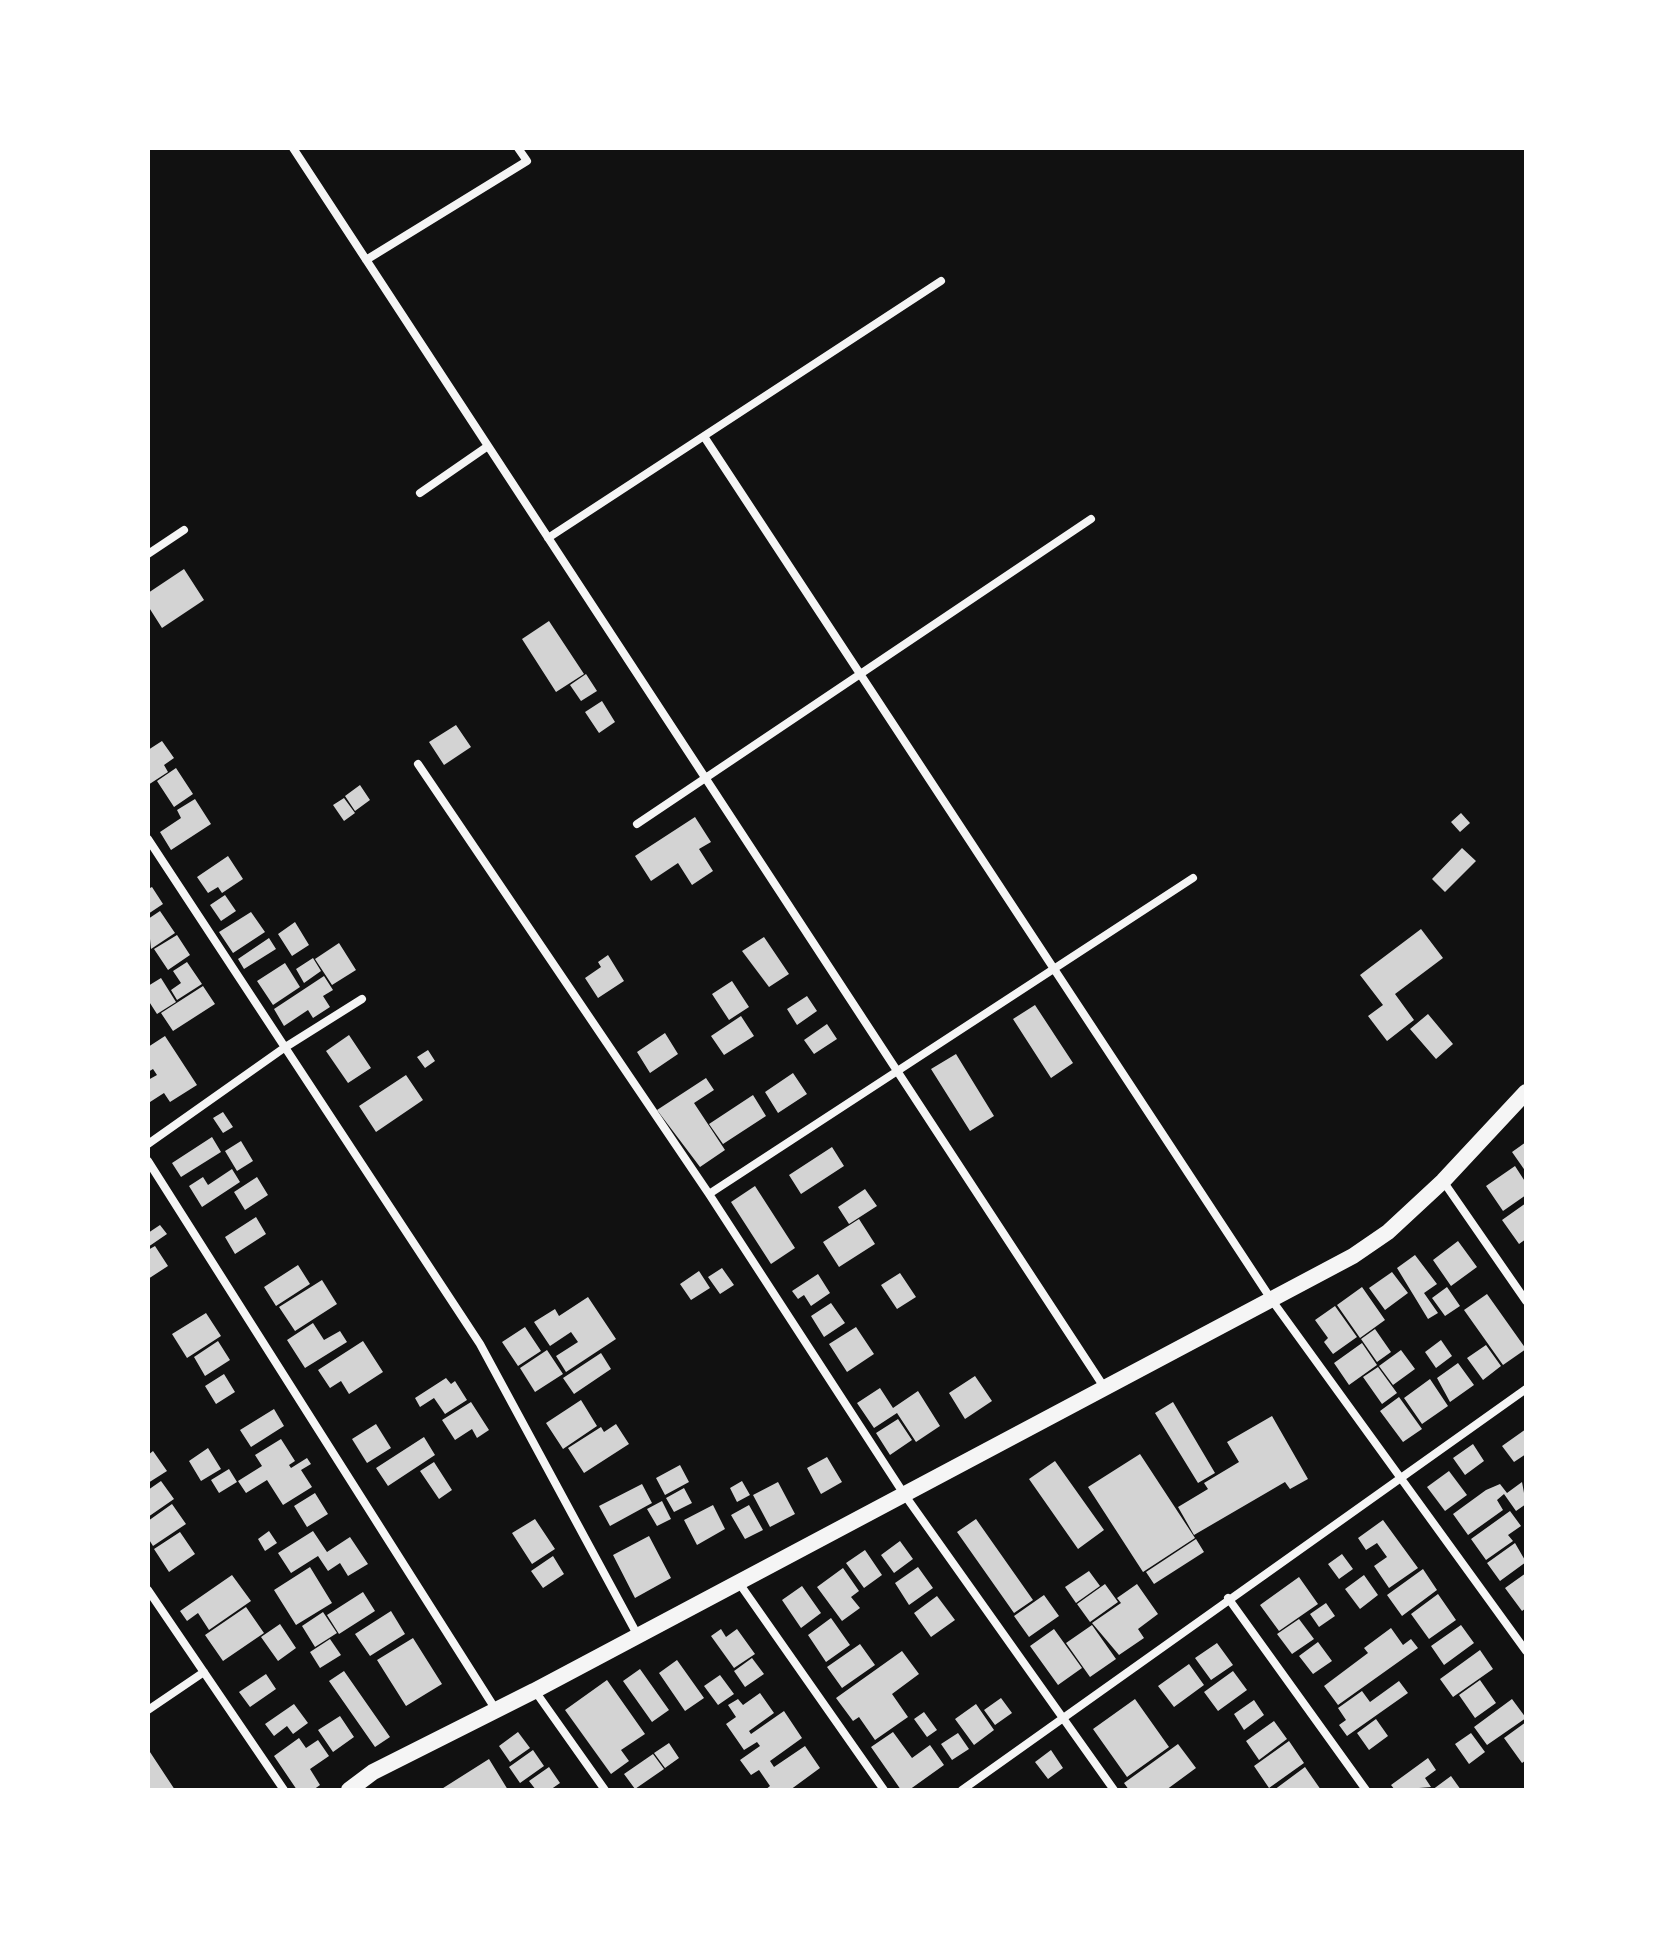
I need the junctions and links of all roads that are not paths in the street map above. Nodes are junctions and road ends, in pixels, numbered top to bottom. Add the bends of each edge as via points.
1 (293, 148) edge
2 (518, 148) edge
3 (366, 260) junction
4 (941, 281) dead end
5 (705, 438) junction
6 (488, 446) junction
7 (420, 493) dead end
8 (1091, 519) dead end
9 (184, 530) dead end
10 (548, 538) junction
11 (148, 554) edge
12 (861, 675) junction
13 (418, 764) dead end
14 (706, 778) junction
15 (637, 824) dead end
16 (148, 839) edge
17 (1193, 878) dead end
18 (1054, 969) junction
19 (362, 999) dead end
20 (284, 1048) junction
21 (896, 1069) junction
22 (1526, 1092) edge
23 (148, 1144) edge
24 (148, 1161) edge
25 (1443, 1181) junction
26 (709, 1194) junction
27 (1271, 1299) junction
28 (1526, 1301) edge
29 (1104, 1387) junction
30 (1526, 1389) edge
31 (1402, 1477) junction
32 (904, 1494) junction
33 (739, 1582) junction
34 (148, 1590) edge
35 (1228, 1598) junction
36 (638, 1636) junction
37 (1526, 1651) edge
38 (204, 1672) junction
39 (534, 1691) junction
40 (148, 1710) edge
41 (496, 1710) junction
42 (1064, 1719) junction
43 (284, 1790) edge
44 (349, 1790) edge
45 (605, 1790) edge
46 (884, 1790) edge
47 (962, 1790) edge
48 (1114, 1790) edge
49 (1366, 1790) edge

1 - 3 street
2 - 3 street via 527,161
3 - 6 street
4 - 5 street
5 - 10 street
5 - 12 street
6 - 7 street
6 - 10 street
8 - 12 street
9 - 11 street
10 - 14 street
12 - 14 street
12 - 18 street
13 - 26 street
14 - 15 street
14 - 21 street
16 - 20 street
17 - 18 street
18 - 21 street
18 - 27 street
19 - 20 street
20 - 23 street
20 - 36 street via 480,1344
21 - 26 street
21 - 29 street
22 - 25 main road
24 - 41 street
25 - 27 main road via 1388,1232
25 - 28 street
26 - 32 street
27 - 29 main road
27 - 31 street
29 - 32 main road
30 - 31 street
31 - 35 street
31 - 37 street
32 - 33 main road
32 - 42 street
33 - 36 main road
33 - 46 street
34 - 38 street
35 - 42 street
35 - 49 street
36 - 39 main road
38 - 40 street
38 - 43 street
39 - 41 main road
39 - 45 street
41 - 44 main road via 373,1772
42 - 47 street
42 - 48 street

